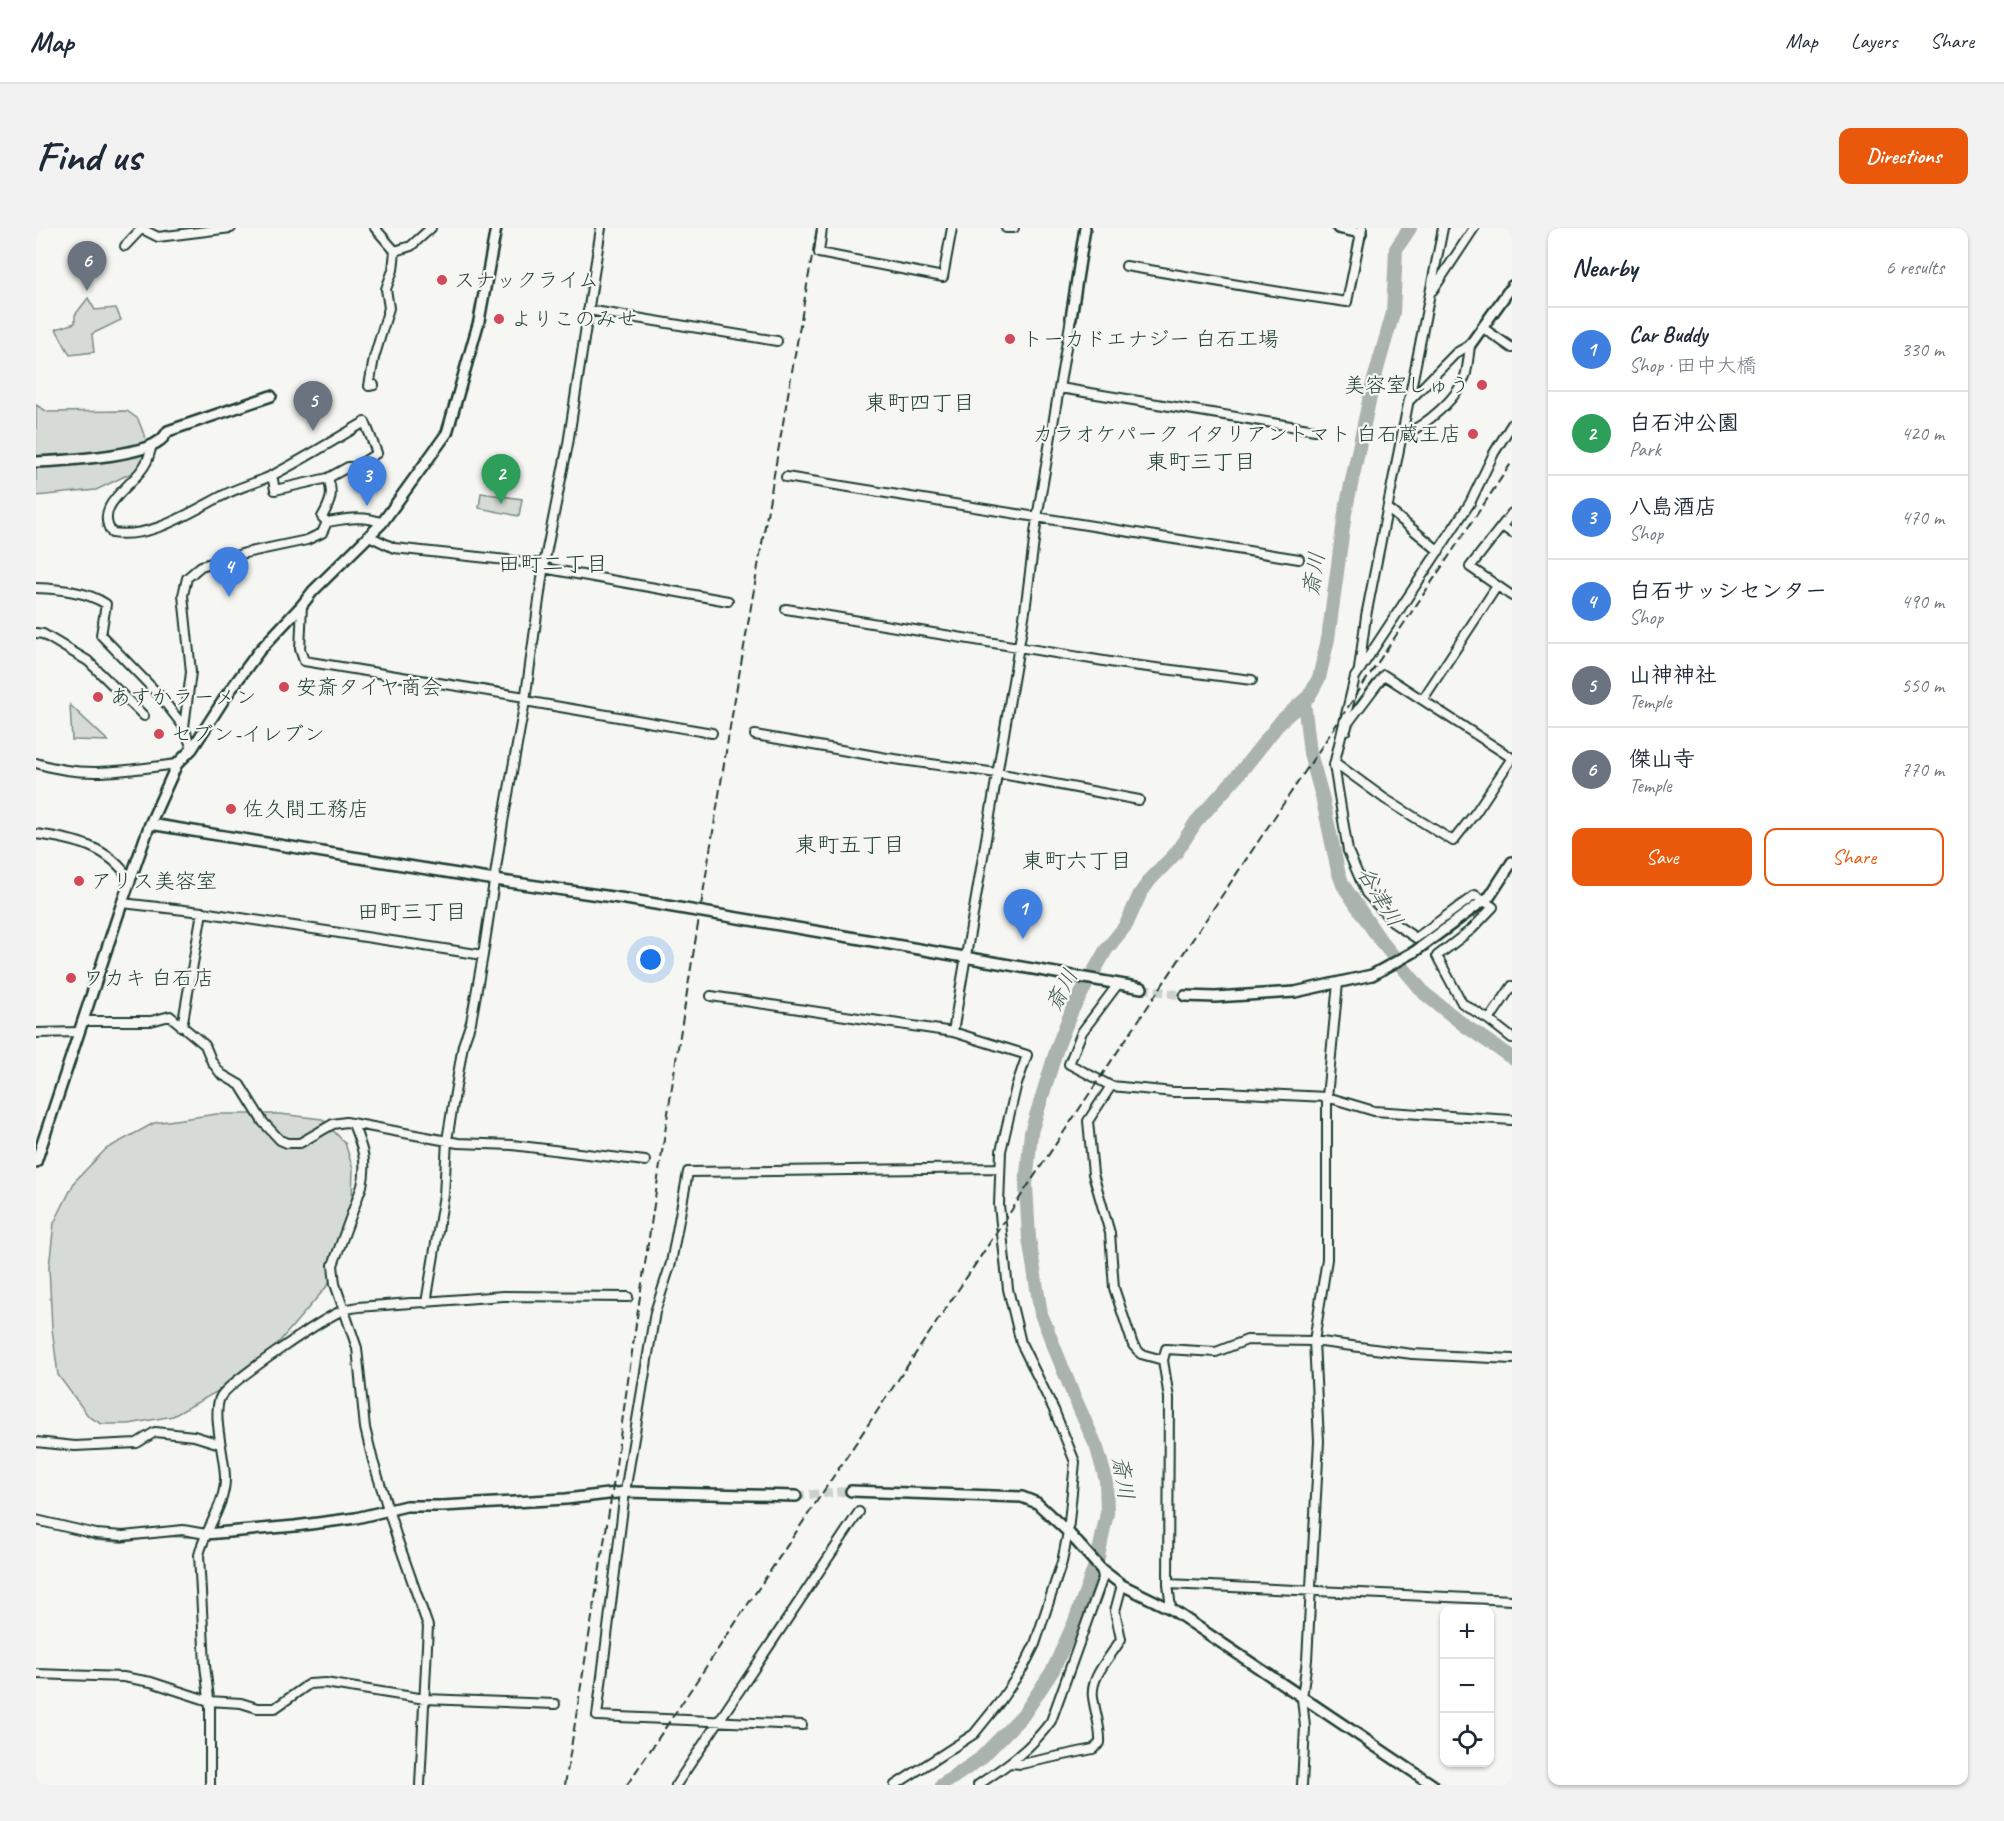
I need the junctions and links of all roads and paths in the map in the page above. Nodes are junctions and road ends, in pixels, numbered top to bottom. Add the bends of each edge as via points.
1 (231, 228) edge
2 (375, 228) edge
3 (431, 228) edge
4 (496, 228) edge
5 (601, 228) edge
6 (822, 228) edge
7 (952, 228) edge
8 (1006, 228) edge
9 (1014, 228) edge
10 (1085, 228) edge
11 (1338, 228) edge
12 (1443, 228) edge
13 (1474, 228) edge
14 (142, 229) edge
15 (1362, 230) edge
16 (177, 231) edge
17 (126, 246) dead end
18 (395, 251) junction
19 (1126, 266) dead end
20 (1512, 286) edge
21 (1431, 294) junction
22 (588, 310) junction
23 (1071, 318) joint
24 (1483, 328) junction
25 (777, 341) dead end
26 (1470, 345) junction
27 (1512, 348) edge
28 (374, 385) dead end
29 (1060, 388) junction
30 (271, 396) dead end
31 (1409, 401) junction
32 (1512, 424) edge
33 (1315, 430) dead end
34 (1403, 435) junction
35 (152, 445) junction
36 (36, 462) edge
37 (272, 475) junction
38 (786, 477) dead end
39 (328, 478) junction
40 (1388, 509) junction
41 (1512, 513) edge
42 (1037, 518) junction
43 (327, 522) junction
44 (382, 523) junction
45 (1502, 526) junction
46 (1512, 533) edge
47 (369, 536) junction
48 (1439, 551) junction
49 (1299, 559) dead end
50 (544, 566) junction
51 (1497, 586) junction
52 (36, 588) edge
53 (1512, 596) edge
54 (728, 601) dead end
55 (302, 605) junction
56 (786, 609) dead end
57 (36, 633) edge
58 (1018, 646) junction
59 (1359, 670) junction
60 (1252, 680) dead end
61 (525, 699) junction
62 (1423, 699) junction
63 (144, 716) dead end
64 (184, 727) junction
65 (712, 733) dead end
66 (755, 735) dead end
67 (192, 749) junction
68 (1512, 758) edge
69 (36, 763) edge
70 (177, 764) junction
71 (1335, 764) junction
72 (998, 773) junction
73 (1139, 800) dead end
74 (150, 824) junction
75 (36, 834) edge
76 (1512, 862) edge
77 (130, 880) junction
78 (495, 880) junction
79 (1484, 900) junction
80 (122, 903) junction
81 (202, 912) junction
82 (483, 955) junction
83 (966, 956) junction
84 (1115, 983) junction
85 (1338, 983) junction
86 (1512, 986) edge
87 (1143, 988) tunnel mouth
88 (711, 996) dead end
89 (1185, 996) tunnel mouth
90 (1489, 1020) junction
91 (83, 1021) junction
92 (182, 1027) junction
93 (79, 1032) junction
94 (953, 1032) junction
95 (36, 1033) edge
96 (1512, 1038) edge
97 (1111, 1086) junction
98 (1327, 1097) junction
99 (1512, 1120) edge
100 (353, 1124) junction
101 (447, 1140) junction
102 (645, 1161) dead end
103 (36, 1162) edge
104 (1000, 1168) junction
105 (628, 1297) dead end
106 (426, 1303) junction
107 (344, 1310) junction
108 (1314, 1341) junction
109 (1512, 1359) edge
110 (1162, 1360) junction
111 (36, 1442) edge
112 (220, 1444) junction
113 (851, 1491) tunnel mouth
114 (625, 1492) junction
115 (796, 1496) tunnel mouth
116 (387, 1510) junction
117 (859, 1512) dead end
118 (36, 1520) edge
119 (206, 1534) junction
120 (1070, 1535) junction
121 (1101, 1569) junction
122 (1168, 1584) junction
123 (1122, 1585) junction
124 (1310, 1590) junction
125 (1512, 1600) edge
126 (1171, 1609) junction
127 (36, 1674) edge
128 (1302, 1698) junction
129 (425, 1699) junction
130 (209, 1701) junction
131 (555, 1704) dead end
132 (719, 1721) junction
133 (802, 1725) dead end
134 (1010, 1763) junction
135 (210, 1785) edge
136 (420, 1785) edge
137 (676, 1785) edge
138 (895, 1785) edge
139 (978, 1785) edge
140 (1302, 1785) edge
141 (1433, 1785) edge

1 - 16 street
2 - 18 street
3 - 18 street via 411,246
4 - 44 street via 479,321 447,433
5 - 22 street
6 - 7 street via 819,253 943,277
8 - 9 street
10 - 23 street
11 - 15 street
12 - 21 street
13 - 21 street
14 - 16 street via 158,237
14 - 17 street
15 - 19 street via 1347,302
18 - 28 street via 387,289 389,308 369,386
20 - 24 street
21 - 31 street
22 - 25 street
22 - 50 street
23 - 29 street
24 - 26 street
24 - 27 street
26 - 31 street via 1456,353
26 - 34 street via 1466,375 1452,397 1423,425
29 - 33 street
29 - 42 street
30 - 35 street via 168,431
31 - 34 street
32 - 48 street
34 - 40 street
35 - 36 street via 115,455
35 - 37 street via 146,464 105,514 106,526 112,533 123,535 168,524
37 - 39 street via 275,490
37 - 39 street via 365,422 377,453
38 - 42 street
39 - 43 street via 332,489 330,503 322,517
40 - 48 street
40 - 59 street
41 - 45 street
42 - 49 street
42 - 58 street
43 - 44 street via 355,518
43 - 64 street via 322,533 307,540 223,558 201,566 187,578 183,595 191,672
44 - 47 street
45 - 46 street
45 - 51 street via 1470,567
47 - 50 street via 394,548
47 - 55 street
48 - 59 street
50 - 54 street
50 - 61 street
51 - 53 street
51 - 62 street
52 - 64 street via 58,589 106,604 101,635
55 - 61 street via 300,649 304,662
55 - 67 street via 259,651
56 - 58 street
57 - 63 street via 88,661
58 - 60 street
58 - 72 street
59 - 71 street
61 - 65 street
61 - 78 street
62 - 68 street
62 - 71 street via 1384,675 1348,723
64 - 67 street
66 - 72 street
67 - 70 street
68 - 71 street via 1453,841
69 - 70 street via 76,772
70 - 74 street
71 - 79 street via 1348,851 1366,893 1395,924 1416,938 1475,895
72 - 73 street
72 - 83 street
74 - 77 street
74 - 78 street
75 - 77 street via 73,839 91,847
76 - 79 street
77 - 80 street
78 - 82 street
78 - 83 street, bridge
79 - 85 street via 1414,952 1372,975
79 - 90 street via 1493,906 1472,929 1437,956 1462,1003
80 - 81 street
80 - 91 street
81 - 82 street
81 - 92 street
82 - 101 street
83 - 84 street
83 - 94 street
84 - 87 street
84 - 97 street via 1082,1032 1069,1064
85 - 89 street via 1295,992 1215,998
85 - 98 street
86 - 90 street
88 - 94 street
90 - 96 street
91 - 92 street via 151,1021 170,1016
91 - 93 street
92 - 100 street via 205,1045 221,1074 240,1085 262,1122 280,1140 300,1143 333,1124
93 - 95 street
93 - 103 street
94 - 104 street via 1027,1055
97 - 98 street
97 - 110 street via 1088,1120 1093,1174 1110,1233 1114,1288 1133,1345 1141,1354
98 - 99 street via 1374,1111
98 - 108 street via 1327,1259
100 - 101 street
100 - 107 street via 365,1157 365,1173 333,1265
101 - 102 street
101 - 106 street via 444,1195
104 - 114 street via 688,1172 671,1263 655,1312
104 - 120 street via 999,1205 1006,1278 1021,1343 1074,1462
105 - 106 street via 503,1296
106 - 107 street
107 - 112 street via 295,1339 220,1397
107 - 116 street via 357,1348 365,1428
108 - 109 street via 1412,1354
108 - 110 street via 1247,1340 1216,1352 1166,1349
108 - 124 street via 1319,1441
110 - 122 street via 1169,1398
111 - 112 street via 75,1446 137,1443 155,1432 194,1436
112 - 119 street via 224,1490
113 - 120 street via 1022,1497 1037,1503
114 - 115 street
114 - 116 street
114 - 132 street via 597,1716
116 - 119 street via 305,1525
116 - 129 street via 428,1626
117 - 132 street
118 - 119 street via 96,1534 123,1536 183,1530
119 - 130 street via 199,1555
120 - 121 street
120 - 138 street via 1035,1644 999,1703 974,1734
121 - 123 street
121 - 134 street via 1103,1577 1051,1721 1041,1736
122 - 124 street
122 - 126 street
123 - 126 street
123 - 134 street via 1115,1611 1121,1639 1099,1672 1093,1689 1100,1743 1094,1749
124 - 125 street
124 - 128 street
126 - 128 street
127 - 130 street via 123,1677
128 - 140 street
128 - 141 street
129 - 130 street via 325,1683 309,1684 275,1708
129 - 131 street
129 - 136 street
130 - 135 street
132 - 133 street
132 - 137 street
134 - 139 street

